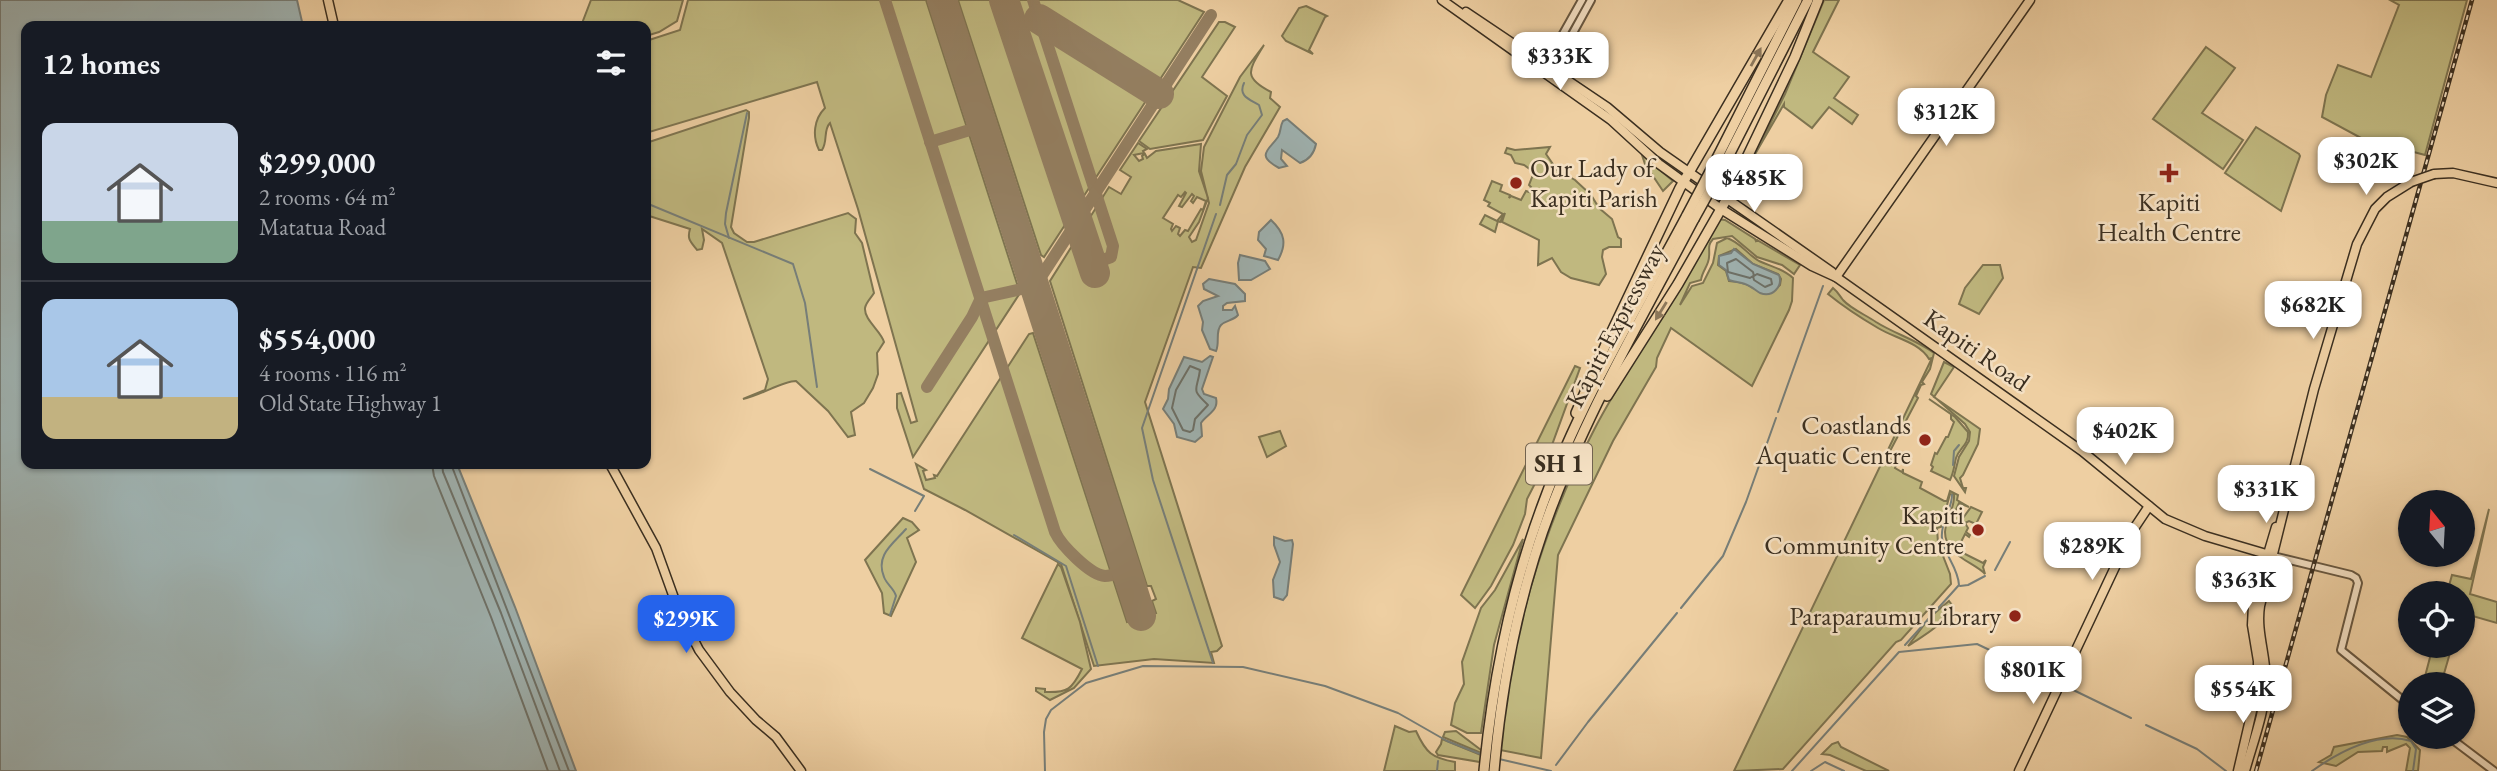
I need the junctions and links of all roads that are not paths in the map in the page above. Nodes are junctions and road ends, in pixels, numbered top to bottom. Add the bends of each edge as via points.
1 (328, 0) edge
2 (1441, 0) edge
3 (1449, 0) edge
4 (1789, 0) edge
5 (1797, 0) edge
6 (1808, 0) edge
7 (1818, 0) edge
8 (2030, 0) edge
9 (1586, 1) edge
10 (333, 21) edge
11 (1557, 45) junction
12 (1560, 55) junction
13 (1534, 67) junction
14 (1548, 68) junction
15 (1555, 81) junction
16 (1721, 161) junction
17 (1689, 173) junction
18 (1683, 183) junction
19 (2497, 183) edge
20 (1727, 200) junction
21 (1721, 209) junction
22 (1690, 217) junction
23 (1836, 277) junction
24 (1579, 440) junction
25 (1564, 451) junction
26 (613, 469) edge
27 (2149, 506) junction
28 (2270, 555) junction
29 (2398, 697) edge
30 (1492, 734) junction
31 (2465, 749) edge
32 (801, 771) edge
33 (1484, 771) edge
34 (1494, 771) edge
35 (2019, 771) edge
36 (2238, 771) edge
37 (2245, 771) edge
38 (2494, 771) edge

1 - 10 main road
2 - 13 main road, Kapiti Road
3 - 14 main road, Kapiti Road
17 -> 4 highway
5 - 16 highway, Kāpiti Expressway / SH 1
6 - 16 highway, Kāpiti Expressway / SH 1
7 - 20 highway
8 - 23 main road
9 - 11 street
9 - 12 street
11 - 12 street
11 - 14 street
12 - 14 street
13 - 14 street
13 - 15 main road, Kapiti Road
14 - 15 street
14 - 17 main road, Kapiti Road via 1607,107
15 - 18 main road, Kapiti Road via 1611,120
16 - 22 highway, Kāpiti Expressway / SH 1, bridge
17 - 18 highway
17 - 20 main road, Kapiti Road
18 - 21 main road, Kapiti Road
18 - 25 highway via 1606,344
19 - 28 main road, bridge via 2453,173 2434,174 2411,182 2375,209 2357,244
20 - 21 highway
20 - 23 main road, Kapiti Road
21 - 23 main road, Kapiti Road
21 -> 24 highway
22 - 24 highway, Kāpiti Expressway / SH 1
22 - 25 highway, Kāpiti Expressway / SH 1
23 - 27 main road, Kapiti Road via 2082,451
24 - 30 highway, Kāpiti Expressway / SH 1 via 1529,573
25 - 30 highway, Kāpiti Expressway / SH 1 via 1514,595 1497,671
26 - 32 main road via 699,650
27 - 28 main road, Kapiti Road via 2179,526
27 - 35 main road via 2131,533
28 - 29 street, Kapiti Road via 2356,578 2340,649
28 - 36 main road via 2253,609 2259,677
28 - 37 main road via 2259,618 2266,684
30 - 33 highway, Kāpiti Expressway / SH 1
30 - 34 highway, Kāpiti Expressway / SH 1
31 - 38 street

